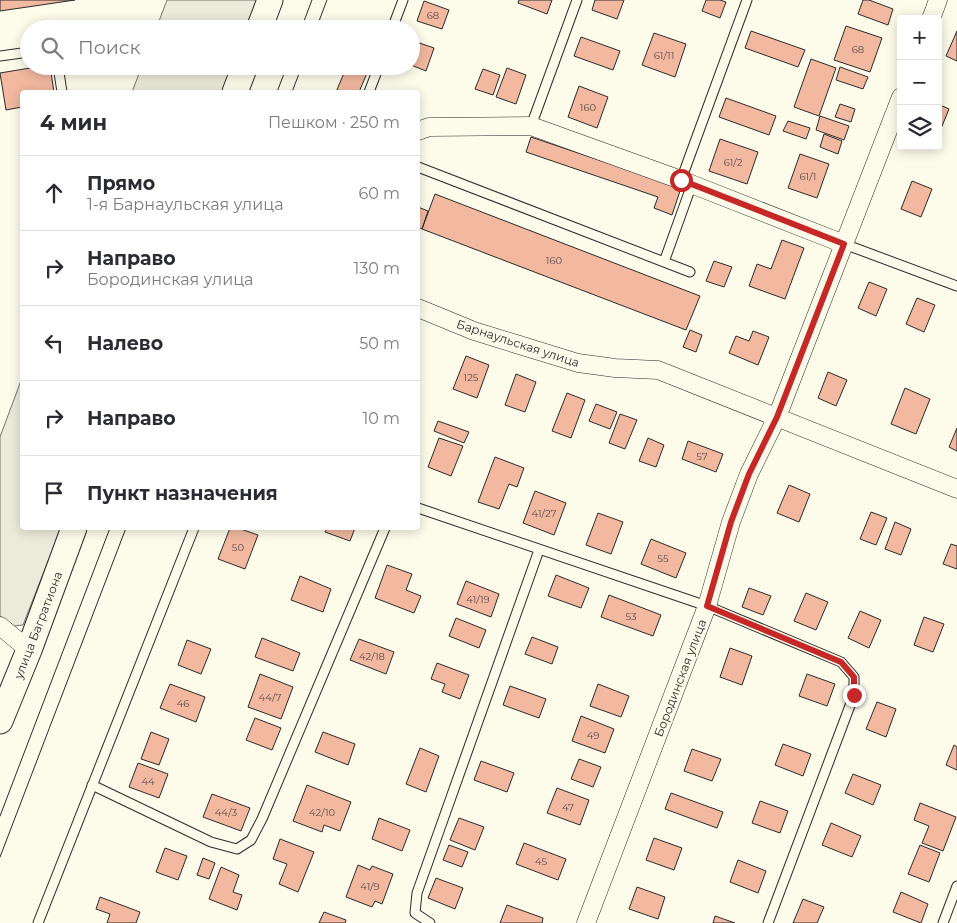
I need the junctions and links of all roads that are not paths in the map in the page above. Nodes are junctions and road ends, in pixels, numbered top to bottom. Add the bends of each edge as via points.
1 (270, 0) edge
2 (403, 0) edge
3 (577, 0) edge
4 (747, 0) edge
5 (938, 0) edge
6 (932, 15) edge
7 (262, 20) edge
8 (395, 20) edge
9 (20, 53) edge
10 (0, 56) edge
11 (59, 75) edge
12 (241, 75) edge
13 (375, 75) edge
14 (62, 90) edge
15 (235, 90) edge
16 (370, 90) edge
17 (898, 105) edge
18 (531, 126) junction
19 (420, 130) edge
20 (420, 168) edge
21 (686, 182) junction
22 (844, 244) junction
23 (664, 262) junction
24 (690, 272) dead end
25 (957, 286) edge
26 (420, 309) edge
27 (777, 417) junction
28 (957, 489) edge
29 (420, 509) edge
30 (73, 530) edge
31 (193, 530) edge
32 (383, 530) edge
33 (539, 550) junction
34 (707, 606) junction
35 (0, 626) edge
36 (29, 650) junction
37 (0, 722) edge
38 (92, 785) junction
39 (957, 886) edge
40 (38, 923) edge
41 (430, 923) edge
42 (586, 923) edge
43 (768, 923) edge
44 (943, 923) edge

1 - 7 street
2 - 8 lane
3 - 18 lane
4 - 21 lane
5 - 6 street
9 - 10 lane
11 - 14 lane
12 - 15 street
13 - 16 lane
17 - 22 street, Бородинская улица
18 - 19 street
18 - 21 street
20 - 23 lane
21 - 22 street
21 - 23 lane
22 - 25 lane
22 - 27 street, Бородинская улица
23 - 24 lane
26 - 27 street, Барнаульская улица via 474,331 578,363 658,370
27 - 28 street, Барнаульская улица
27 - 34 street, Бородинская улица via 749,474 731,522
29 - 33 lane
30 - 36 street, улица Багратиона
31 - 38 lane
32 - 38 lane via 266,810 250,840 237,849 211,842
33 - 34 lane
33 - 41 lane via 417,892 415,913
34 - 42 street, Бородинская улица
34 - 43 lane via 841,662 854,677 854,695
35 - 36 street
36 - 37 street, улица Багратиона
38 - 40 lane
39 - 44 lane

